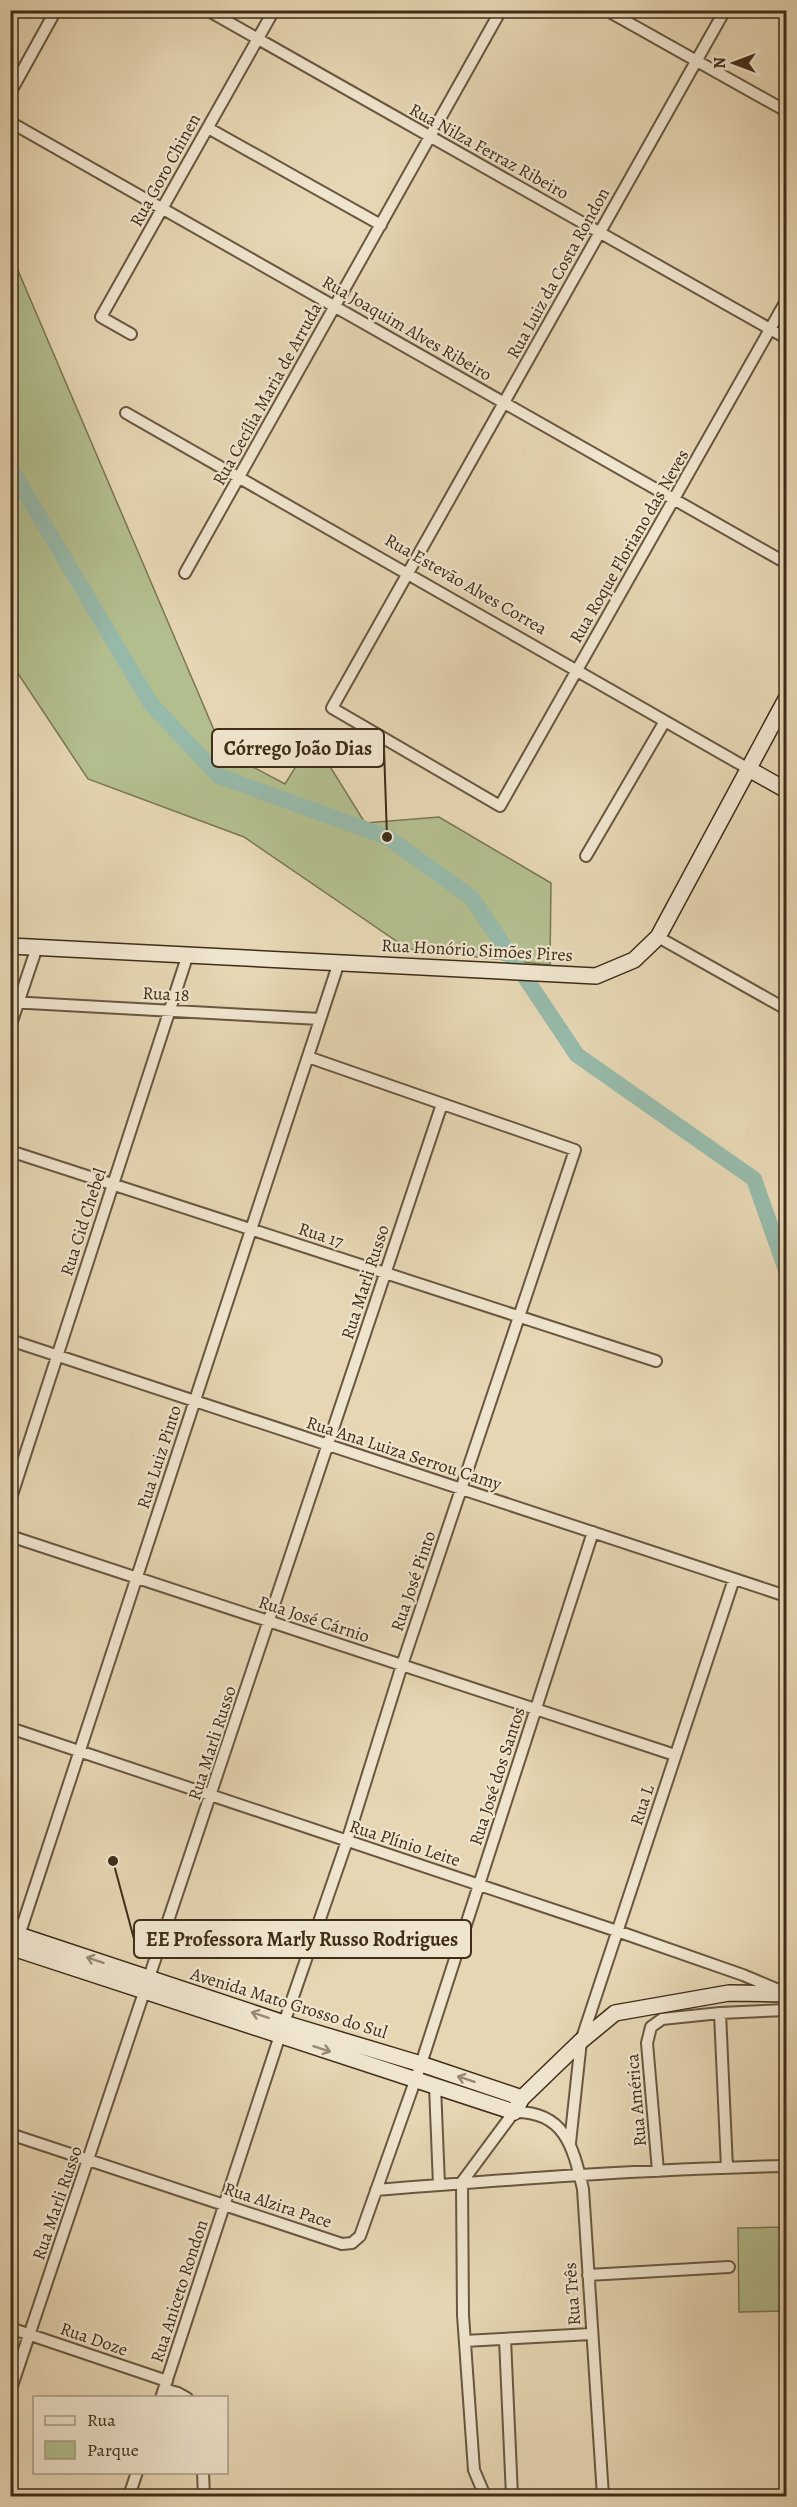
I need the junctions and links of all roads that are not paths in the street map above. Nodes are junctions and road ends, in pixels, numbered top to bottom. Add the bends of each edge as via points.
1 (56, 10) edge
2 (207, 10) edge
3 (274, 10) edge
4 (501, 10) edge
5 (606, 10) edge
6 (725, 10) edge
7 (258, 39) junction
8 (696, 61) junction
9 (10, 93) edge
10 (786, 111) edge
11 (10, 122) edge
12 (208, 128) junction
13 (430, 137) junction
14 (163, 208) junction
15 (381, 225) junction
16 (600, 233) junction
17 (786, 301) edge
18 (335, 306) junction
19 (771, 329) junction
20 (131, 334) dead end
21 (786, 339) edge
22 (504, 402) junction
23 (126, 412) dead end
24 (239, 477) junction
25 (674, 499) junction
26 (786, 563) edge
27 (185, 573) dead end
28 (407, 574) junction
29 (577, 670) junction
30 (786, 699) edge
31 (665, 721) junction
32 (747, 768) junction
33 (786, 790) edge
34 (500, 807) joint
35 (586, 856) dead end
36 (658, 937) junction
37 (10, 945) edge
38 (37, 947) junction
39 (188, 954) junction
40 (339, 962) junction
41 (15, 1002) edge
42 (786, 1009) edge
43 (168, 1011) junction
44 (320, 1019) junction
45 (10, 1027) edge
46 (308, 1057) junction
47 (442, 1104) junction
48 (10, 1151) edge
49 (112, 1184) junction
50 (251, 1229) junction
51 (386, 1273) junction
52 (519, 1317) junction
53 (10, 1340) edge
54 (58, 1356) junction
55 (656, 1361) dead end
56 (195, 1401) junction
57 (328, 1445) junction
58 (461, 1489) junction
59 (10, 1501) edge
60 (593, 1532) junction
61 (10, 1536) edge
62 (137, 1578) junction
63 (734, 1579) junction
64 (786, 1596) edge
65 (270, 1622) junction
66 (402, 1665) junction
67 (536, 1709) junction
68 (10, 1728) edge
69 (80, 1752) junction
70 (675, 1755) junction
71 (212, 1796) junction
72 (347, 1841) junction
73 (478, 1885) junction
74 (617, 1931) junction
75 (13, 1945) edge
76 (148, 1986) junction
77 (786, 1994) edge
78 (786, 2010) edge
79 (720, 2013) junction
80 (282, 2029) junction
81 (581, 2041) junction
82 (420, 2064) junction
83 (415, 2079) junction
84 (435, 2086) junction
85 (522, 2098) junction
86 (530, 2111) junction
87 (514, 2112) junction
88 (10, 2134) edge
89 (570, 2143) junction
90 (89, 2160) junction
91 (786, 2166) edge
92 (727, 2168) junction
93 (658, 2171) junction
94 (579, 2174) junction
95 (462, 2182) junction
96 (439, 2185) junction
97 (376, 2190) junction
98 (224, 2205) junction
99 (729, 2267) dead end
100 (588, 2275) junction
101 (10, 2328) edge
102 (591, 2334) junction
103 (30, 2335) junction
104 (505, 2339) junction
105 (465, 2342) junction
106 (164, 2389) edge
107 (10, 2392) edge
108 (185, 2396) edge
109 (136, 2474) edge
110 (203, 2474) edge
111 (129, 2496) edge
112 (204, 2496) edge
113 (484, 2496) edge
114 (512, 2496) edge
115 (603, 2496) edge

1 - 9 street
2 - 7 street, Rua Nilza Ferraz Ribeiro
3 - 7 street, Rua Goro Chinen
4 - 13 street, Rua Cecília Maria de Arruda
5 - 8 street
6 - 8 street, Rua Luiz da Costa Rondon
7 - 12 street, Rua Goro Chinen
7 - 13 street, Rua Nilza Ferraz Ribeiro
8 - 10 street
8 - 16 street, Rua Luiz da Costa Rondon
11 - 14 street, Rua Joaquim Alves Ribeiro
12 - 14 street, Rua Goro Chinen
12 - 15 street
13 - 15 street, Rua Cecília Maria de Arruda
13 - 16 street, Rua Nilza Ferraz Ribeiro
14 - 18 street, Rua Joaquim Alves Ribeiro
14 - 20 street, Rua Goro Chinen via 101,317
15 - 18 street, Rua Cecília Maria de Arruda
16 - 19 street, Rua Nilza Ferraz Ribeiro
16 - 22 street, Rua Luiz da Costa Rondon
17 - 19 street, Rua Roque Floriano das Neves
18 - 22 street, Rua Joaquim Alves Ribeiro
18 - 24 street, Rua Cecília Maria de Arruda
19 - 21 street, Rua Nilza Ferraz Ribeiro
19 - 25 street, Rua Roque Floriano das Neves
22 - 25 street, Rua Joaquim Alves Ribeiro
22 - 28 street, Rua Luiz da Costa Rondon
23 - 24 street, Rua Estevão Alves Correa
24 - 27 street, Rua Cecília Maria de Arruda
24 - 28 street, Rua Estevão Alves Correa
25 - 26 street, Rua Joaquim Alves Ribeiro
25 - 29 street, Rua Roque Floriano das Neves
28 - 29 street, Rua Estevão Alves Correa
28 - 34 street, Rua Luiz da Costa Rondon via 332,708
29 - 31 street, Rua Estevão Alves Correa
29 - 34 street, Rua Roque Floriano das Neves
30 - 32 main road, Rua Honório Simões Pires
31 - 32 street, Rua Estevão Alves Correa
31 - 35 street
32 - 33 main road, Rua Estevão Alves Correa
32 - 36 main road, Rua Honório Simões Pires
36 - 40 main road, Rua Honório Simões Pires via 634,960 596,976
36 - 42 street
37 - 38 main road, Rua Honório Simões Pires
38 - 39 main road, Rua Honório Simões Pires
38 - 41 street
39 - 40 main road, Rua Honório Simões Pires
39 - 43 street, Rua Cid Chebel
40 - 44 street, Rua Luiz Pinto
41 - 43 street, Rua 18
41 - 45 street
43 - 44 street, Rua 18
43 - 49 street, Rua Cid Chebel
44 - 46 street, Rua Luiz Pinto
46 - 47 street
46 - 50 street, Rua Luiz Pinto
47 - 51 street, Rua Marli Russo
47 - 52 street, Rua José Pinto via 575,1150
48 - 49 street, Rua 17
49 - 50 street, Rua 17
49 - 54 street, Rua Cid Chebel
50 - 51 street, Rua 17
50 - 56 street, Rua Luiz Pinto
51 - 52 street, Rua 17
51 - 57 street, Rua Marli Russo
52 - 55 street, Rua 17
52 - 58 street, Rua José Pinto
53 - 54 street, Rua Ana Luiza Serrou Camy
54 - 56 street, Rua Ana Luiza Serrou Camy
54 - 59 street, Rua Cid Chebel
56 - 57 street, Rua Ana Luiza Serrou Camy
56 - 62 street, Rua Luiz Pinto
57 - 58 street, Rua Ana Luiza Serrou Camy
57 - 65 street, Rua Marli Russo
58 - 60 street, Rua Ana Luiza Serrou Camy
58 - 66 street, Rua José Pinto
60 - 63 street, Rua Ana Luiza Serrou Camy
60 - 67 street, Rua José dos Santos
61 - 62 street, Rua José Cárnio
62 - 65 street, Rua José Cárnio
62 - 69 street, Rua Luiz Pinto
63 - 64 street, Rua Ana Luiza Serrou Camy
63 - 70 street, Rua L
65 - 66 street, Rua José Cárnio
65 - 71 street, Rua Marli Russo
66 - 67 street, Rua José Cárnio
66 - 72 street, Rua José Pinto
67 - 70 street, Rua José Cárnio
67 - 73 street, Rua José dos Santos
68 - 69 street, Rua Plínio Leite
69 - 71 street, Rua Plínio Leite
69 - 75 street, Rua Luiz Pinto
70 - 74 street, Rua L
71 - 72 street, Rua Plínio Leite
71 - 76 street, Rua Marli Russo
72 - 73 street, Rua Plínio Leite
72 - 80 street, Rua José Pinto
73 - 74 street, Rua Plínio Leite
73 - 82 street, Rua José dos Santos
74 - 77 street, Rua Plínio Leite
74 - 81 street, Rua L
75 - 76 main road, Avenida Mato Grosso do Sul
76 - 80 main road, Avenida Mato Grosso do Sul
76 - 90 street, Rua Marli Russo
77 - 81 main road via 729,1993 615,2013
78 - 79 street, Rua América
79 - 92 street
79 - 93 street, Rua América via 662,2019 651,2027 647,2043
80 - 82 main road, Avenida Mato Grosso do Sul
80 -> 83 main road, Avenida Mato Grosso do Sul
80 - 98 street, Rua Aniceto Rondon
81 - 85 main road
81 - 89 street
82 - 83 street, Rua Alzira Pace
85 -> 82 main road, Avenida Mato Grosso do Sul
83 - 84 main road, Avenida Mato Grosso do Sul
83 - 97 street, Rua Alzira Pace
84 - 87 main road, Avenida Mato Grosso do Sul
84 - 96 street
85 - 86 street
85 - 87 main road
86 - 87 street
86 - 89 street, Rua Três via 557,2126
87 - 95 street
88 - 90 street, Rua Alzira Pace
89 - 94 street, Rua Três
90 - 98 street, Rua Alzira Pace
90 - 103 street, Rua Marli Russo
91 - 92 street
92 - 93 street
93 - 94 street
94 - 95 street
94 - 100 street, Rua Três
95 - 96 street
95 - 105 street
96 - 97 street
97 - 98 street, Rua Alzira Pace via 360,2236 352,2243 342,2244
98 - 106 street, Rua Aniceto Rondon
99 - 100 street
100 - 102 street, Rua Três
101 - 103 street, Rua Doze
102 - 104 street
102 - 115 street, Rua Três
103 - 106 street, Rua Doze
103 - 107 street, Rua Marli Russo
104 - 105 street
104 - 114 street
105 - 113 street via 474,2470
106 - 108 street, Rua Doze
109 - 111 street
110 - 112 street

